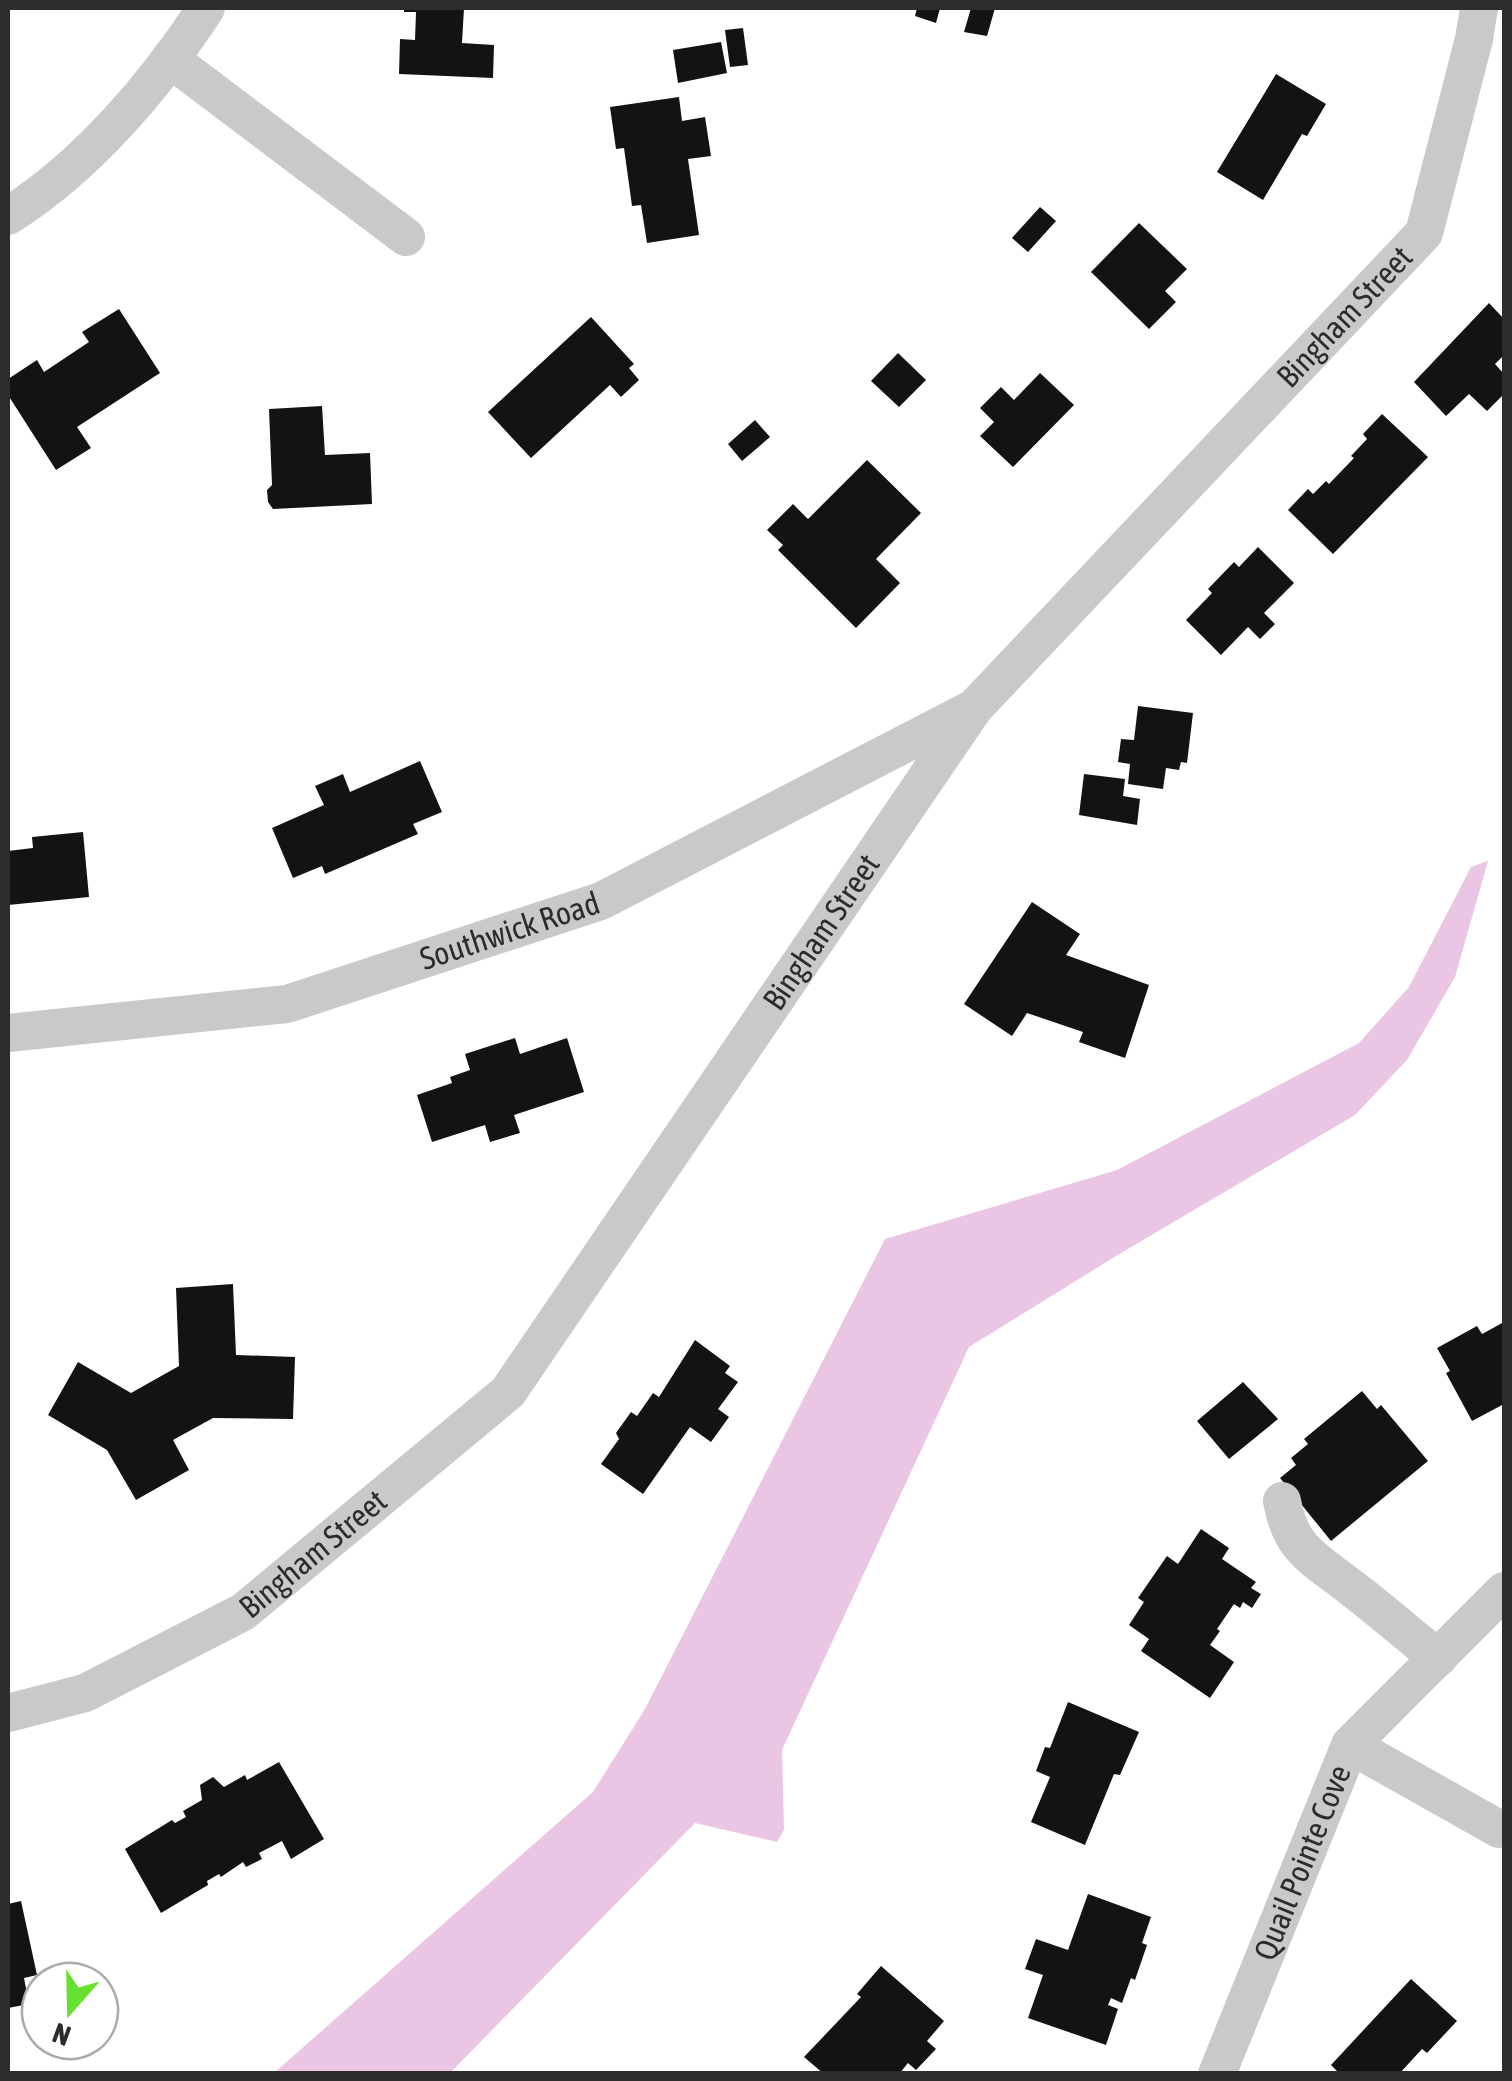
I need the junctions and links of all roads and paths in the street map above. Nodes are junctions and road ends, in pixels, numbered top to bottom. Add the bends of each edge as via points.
1 (206, 8) edge
2 (1486, 28) edge
3 (170, 59) junction
4 (8, 216) edge
5 (406, 237) dead end
6 (974, 708) junction
7 (8, 1033) edge
8 (1282, 1501) dead end
9 (1504, 1591) edge
10 (1438, 1658) junction
11 (8, 1713) edge
12 (1350, 1746) junction
13 (1499, 1829) dead end
14 (1218, 2074) edge

1 - 3 street
2 - 6 street, Bingham Street via 1424,232
3 - 4 street via 60,178
3 - 5 street
6 - 7 street, Southwick Road via 600,902 286,1004
6 - 11 street, Bingham Street via 508,1392 243,1612 85,1694
8 - 10 street via 1298,1543 1318,1564
9 - 10 street, Quail Pointe Cove
10 - 12 street, Quail Pointe Cove
12 - 13 street
12 - 14 street, Quail Pointe Cove

